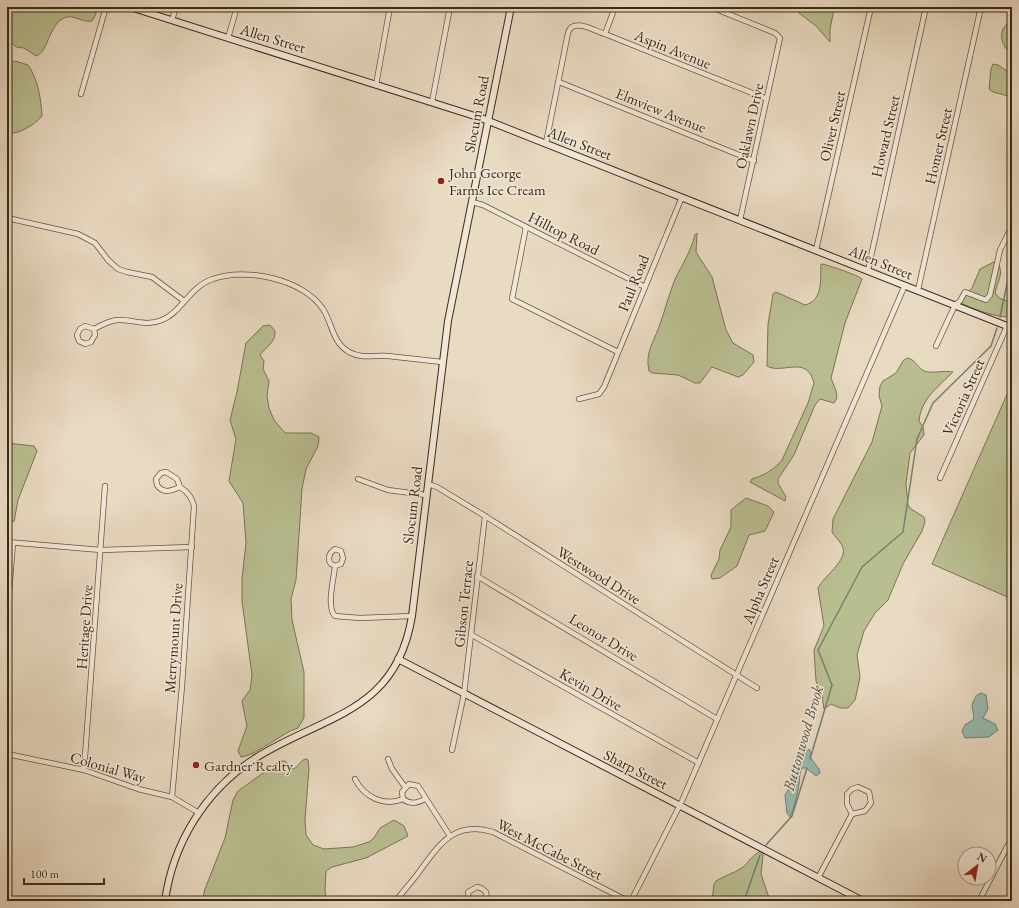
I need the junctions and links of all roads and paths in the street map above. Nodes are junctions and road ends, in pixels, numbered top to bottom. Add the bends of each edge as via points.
1 (106, 7) edge
2 (130, 7) edge
3 (176, 7) edge
4 (237, 7) edge
5 (390, 7) edge
6 (450, 7) edge
7 (511, 7) edge
8 (615, 7) edge
9 (711, 7) edge
10 (871, 7) edge
11 (926, 7) edge
12 (981, 7) edge
13 (172, 20) junction
14 (1012, 23) edge
15 (604, 34) junction
16 (228, 38) junction
17 (1012, 46) edge
18 (559, 82) junction
19 (376, 84) junction
20 (80, 94) dead end
21 (767, 99) junction
22 (432, 102) junction
23 (488, 121) junction
24 (546, 143) junction
25 (754, 161) junction
26 (682, 197) junction
27 (472, 202) junction
28 (7, 218) edge
29 (740, 220) junction
30 (1012, 226) edge
31 (526, 227) junction
32 (816, 250) junction
33 (868, 270) junction
34 (905, 285) junction
35 (645, 287) junction
36 (918, 290) junction
37 (184, 300) junction
38 (955, 305) junction
39 (1010, 327) edge
40 (94, 329) junction
41 (936, 346) dead end
42 (618, 352) junction
43 (442, 362) junction
44 (579, 400) dead end
45 (940, 478) dead end
46 (358, 479) dead end
47 (428, 484) junction
48 (105, 486) dead end
49 (180, 487) junction
50 (426, 495) junction
51 (485, 516) junction
52 (7, 542) edge
53 (13, 543) junction
54 (192, 547) junction
55 (101, 550) junction
56 (335, 566) dead end
57 (477, 576) junction
58 (412, 616) junction
59 (7, 618) edge
60 (472, 635) junction
61 (398, 660) junction
62 (736, 676) junction
63 (757, 688) dead end
64 (464, 694) junction
65 (717, 719) junction
66 (452, 750) dead end
67 (7, 754) edge
68 (388, 759) dead end
69 (698, 763) junction
70 (84, 770) junction
71 (355, 779) dead end
72 (405, 787) junction
73 (172, 797) junction
74 (403, 799) junction
75 (425, 799) junction
76 (680, 806) junction
77 (198, 813) junction
78 (852, 814) junction
79 (450, 836) junction
80 (1008, 845) dead end
81 (818, 878) junction
82 (165, 901) edge
83 (396, 901) edge
84 (469, 901) edge
85 (487, 901) edge
86 (628, 901) edge
87 (631, 901) edge
88 (863, 901) edge
89 (979, 901) edge

1 - 20 street
2 - 13 street, Allen Street
3 - 13 street
4 - 16 street
5 - 19 street
6 - 22 street
7 - 23 street, Slocum Road
8 - 15 street
9 - 21 street, Oaklawn Drive via 779,36
10 - 32 street, Oliver Street
11 - 33 street, Howard Street
12 - 36 street, Homer Street
13 - 16 street, Allen Street
14 - 17 street
15 - 18 street, Aspin Avenue via 582,26 574,25 570,28
15 - 21 street, Aspin Avenue
16 - 19 street, Allen Street
18 - 24 street
18 - 25 street, Elmview Avenue
19 - 22 street, Allen Street
21 - 25 street, Oaklawn Drive
22 - 23 street, Allen Street
23 - 24 street, Allen Street
23 - 27 street, Slocum Road
24 - 26 street, Allen Street
25 - 29 street, Oaklawn Drive
26 - 29 street, Allen Street
26 - 35 street, Paul Road
27 - 31 street, Hilltop Road
27 - 43 street, Slocum Road via 449,312
28 - 37 street via 78,234 89,239 118,269 152,277
29 - 32 street, Allen Street
30 - 38 street via 1002,242 990,295 986,300 965,292
31 - 35 street, Hilltop Road
31 - 42 street via 512,299
32 - 33 street, Allen Street
33 - 34 street, Allen Street
34 - 36 street, Allen Street
34 - 62 street, Alpha Street
35 - 42 street, Paul Road
36 - 38 street, Allen Street
37 - 40 street via 174,312 161,321 143,324 117,320 106,322
37 - 43 street via 197,288 213,279 236,274 257,276 297,287 313,298 325,313 337,342 350,352 366,357 384,356
38 - 39 street, Allen Street
38 - 41 street
39 - 45 street, Victoria Street
40 - 40 street via 95,335 91,342 85,344 79,341 77,335 80,329 85,326
42 - 44 street, Paul Road via 599,394
43 - 47 street, Slocum Road
46 - 50 street via 388,490
47 - 50 street, Slocum Road
47 - 51 street, Westwood Drive
48 - 55 street, Heritage Drive
49 - 49 street, Merrymount Drive via 162,490 156,485 156,479 161,473 166,472 177,479
49 - 54 street, Merrymount Drive via 189,493 193,502
50 - 58 street, Slocum Road
51 - 57 street, Gibson Terrace
51 - 62 street, Westwood Drive
52 - 53 street
53 - 55 street
53 - 59 street
54 - 55 street
54 - 73 street, Merrymount Drive
55 - 70 street, Heritage Drive
56 - 58 street via 330,604 332,613 336,616
57 - 60 street, Gibson Terrace
57 - 65 street, Leonor Drive
58 - 61 street, Slocum Road
60 - 64 street, Gibson Terrace
60 - 69 street, Kevin Drive
61 - 64 street, Sharp Street
61 - 77 street, Slocum Road via 383,682 361,703 343,715 246,765 222,785
62 - 63 street, Westwood Drive
62 - 65 street, Alpha Street
64 - 66 street, Gibson Terrace
64 - 76 street, Sharp Street
65 - 69 street, Alpha Street
67 - 70 street, Colonial Way
68 - 72 street
69 - 76 street, Alpha Street
70 - 73 street, Colonial Way via 138,789
71 - 74 street via 364,792 379,800 391,803
72 - 74 street via 401,793
72 - 75 street via 409,784 416,785 421,789
73 - 77 street, Colonial Way
74 - 75 street via 415,803
75 - 79 street
76 - 81 street, Sharp Street
76 - 87 street, Alpha Street
77 - 82 street, Slocum Road via 177,853
78 - 78 street via 865,811 871,802 869,792 862,788 852,788 847,794 847,804
78 - 81 street
79 - 83 street, West McCabe Street via 435,849
79 - 86 street, West McCabe Street via 474,829 493,832
80 - 89 street
81 - 88 street, Sharp Street
84 - 85 street via 468,892 476,887 486,892

